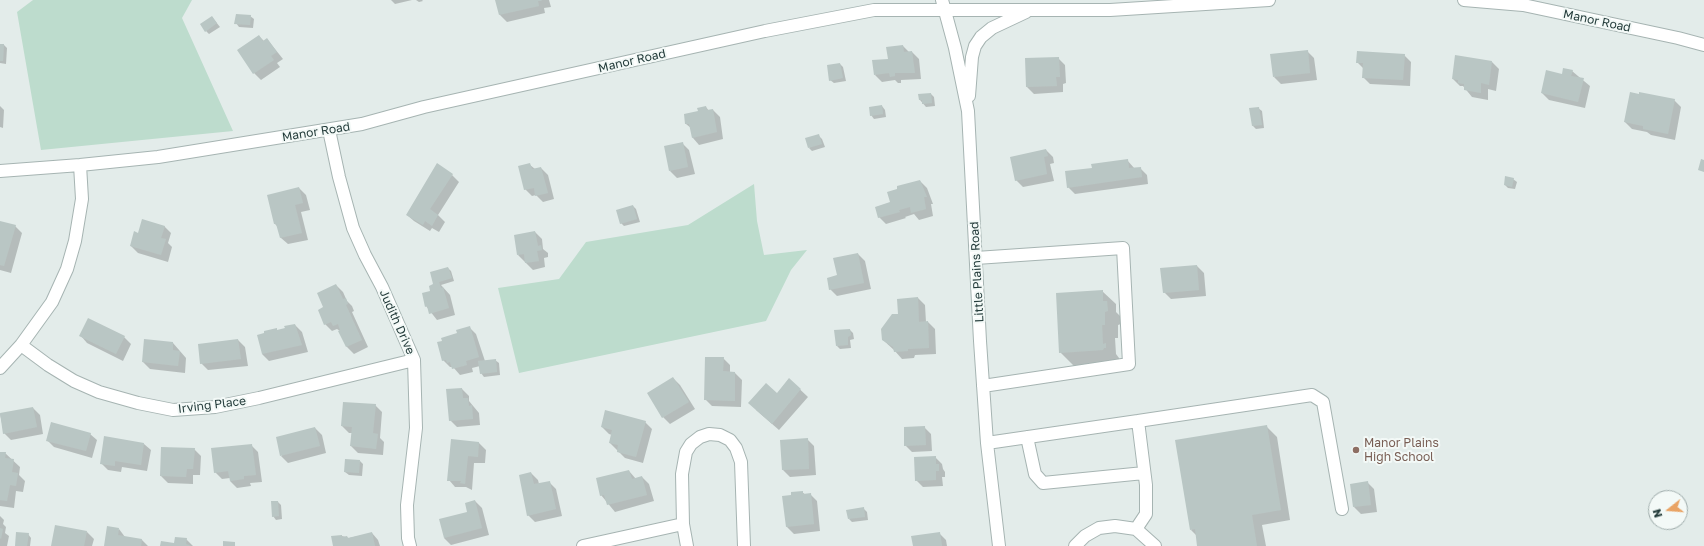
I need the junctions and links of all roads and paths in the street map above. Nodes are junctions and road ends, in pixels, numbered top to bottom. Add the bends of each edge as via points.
1 (888, 0) edge
2 (1269, 0) edge
3 (1464, 0) edge
4 (1523, 3) edge
5 (943, 4) edge
6 (874, 10) junction
7 (1031, 10) junction
8 (1704, 45) edge
9 (968, 111) junction
10 (329, 130) junction
11 (80, 165) junction
12 (0, 171) edge
13 (976, 258) junction
14 (21, 345) junction
15 (414, 360) junction
16 (0, 368) edge
17 (984, 386) junction
18 (1138, 421) junction
19 (1027, 437) junction
20 (988, 443) junction
21 (1144, 473) junction
22 (1342, 509) dead end
23 (682, 524) junction
24 (1136, 530) junction
25 (410, 546) edge
26 (583, 546) edge
27 (687, 546) edge
28 (744, 546) edge
29 (999, 546) edge
30 (1076, 546) edge
31 (1155, 546) edge

1 - 6 street
2 - 7 street, Manor Road via 1110,10
3 - 4 street, Manor Road
4 - 8 street, Manor Road
5 - 6 street, Manor Road
5 - 7 street, Manor Road
5 - 9 street, Little Plains Road
6 - 10 street, Manor Road via 742,36
7 - 9 street via 992,28 975,46
9 - 13 street, Little Plains Road
10 - 11 street, Manor Road via 158,157
10 - 15 street, Judith Drive via 352,228 382,287
11 - 12 street, Manor Road
11 - 14 street via 82,199 67,269 52,302
13 - 17 street, Little Plains Road
13 - 17 street via 1123,248 1129,364
14 - 15 street, Irving Place via 74,381 99,392 173,410 215,407 259,398
14 - 16 street
15 - 25 street, Judith Drive via 416,428 407,504
17 - 20 street, Little Plains Road
18 - 19 street
18 - 21 street
18 - 22 street via 1312,395 1323,402
19 - 20 street
19 - 21 street via 1035,474 1043,484
20 - 29 street, Little Plains Road
21 - 24 street via 1146,514
23 - 26 street
23 - 27 street
23 - 28 street via 682,474 686,452 700,437 709,434 720,435 730,440 741,462
24 - 30 street via 1115,526 1099,528 1084,536
24 - 31 street

